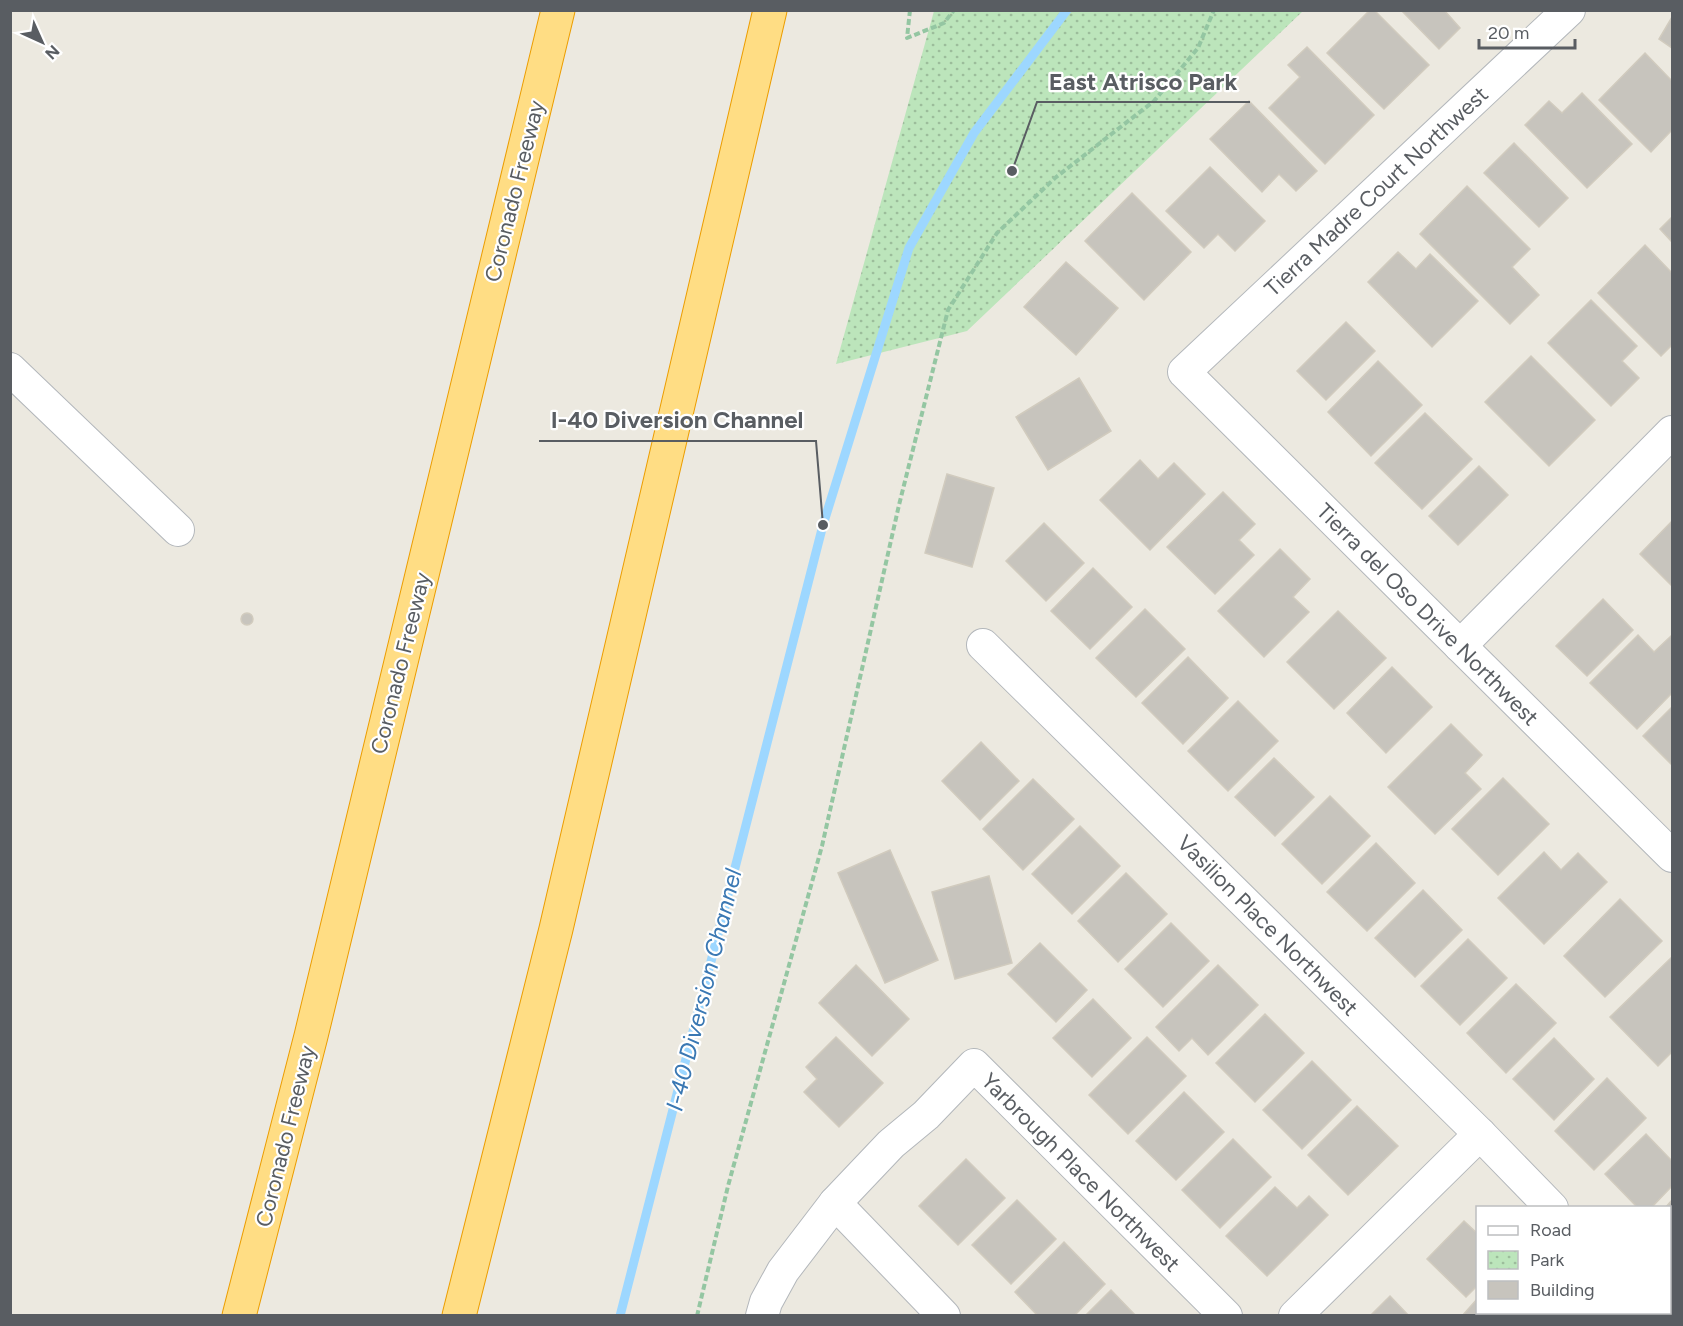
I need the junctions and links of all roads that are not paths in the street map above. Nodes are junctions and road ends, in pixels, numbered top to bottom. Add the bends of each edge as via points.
1 (558, 10) edge
2 (770, 10) edge
3 (1569, 10) edge
4 (10, 369) edge
5 (1184, 372) joint
6 (1672, 432) edge
7 (178, 530) dead end
8 (982, 645) dead end
9 (1460, 646) junction
10 (1672, 856) edge
11 (1480, 1134) junction
12 (835, 1203) junction
13 (1550, 1206) edge
14 (239, 1316) edge
15 (459, 1316) edge
16 (762, 1316) edge
17 (944, 1316) edge
18 (1226, 1316) edge
19 (1295, 1316) edge

1 - 14 highway, Coronado Freeway via 311,1036
2 - 15 highway via 558,917
3 - 5 street, Tierra Madre Court Northwest
4 - 7 street
5 - 9 street, Tierra del Oso Drive Northwest
6 - 9 street
8 - 11 street, Vasilion Place Northwest
9 - 10 street, Tierra del Oso Drive Northwest
11 - 13 street, Vasilion Place Northwest
11 - 19 street
12 - 16 street via 783,1271
12 - 17 street
12 - 18 street, Yarbrough Place Northwest via 974,1065

